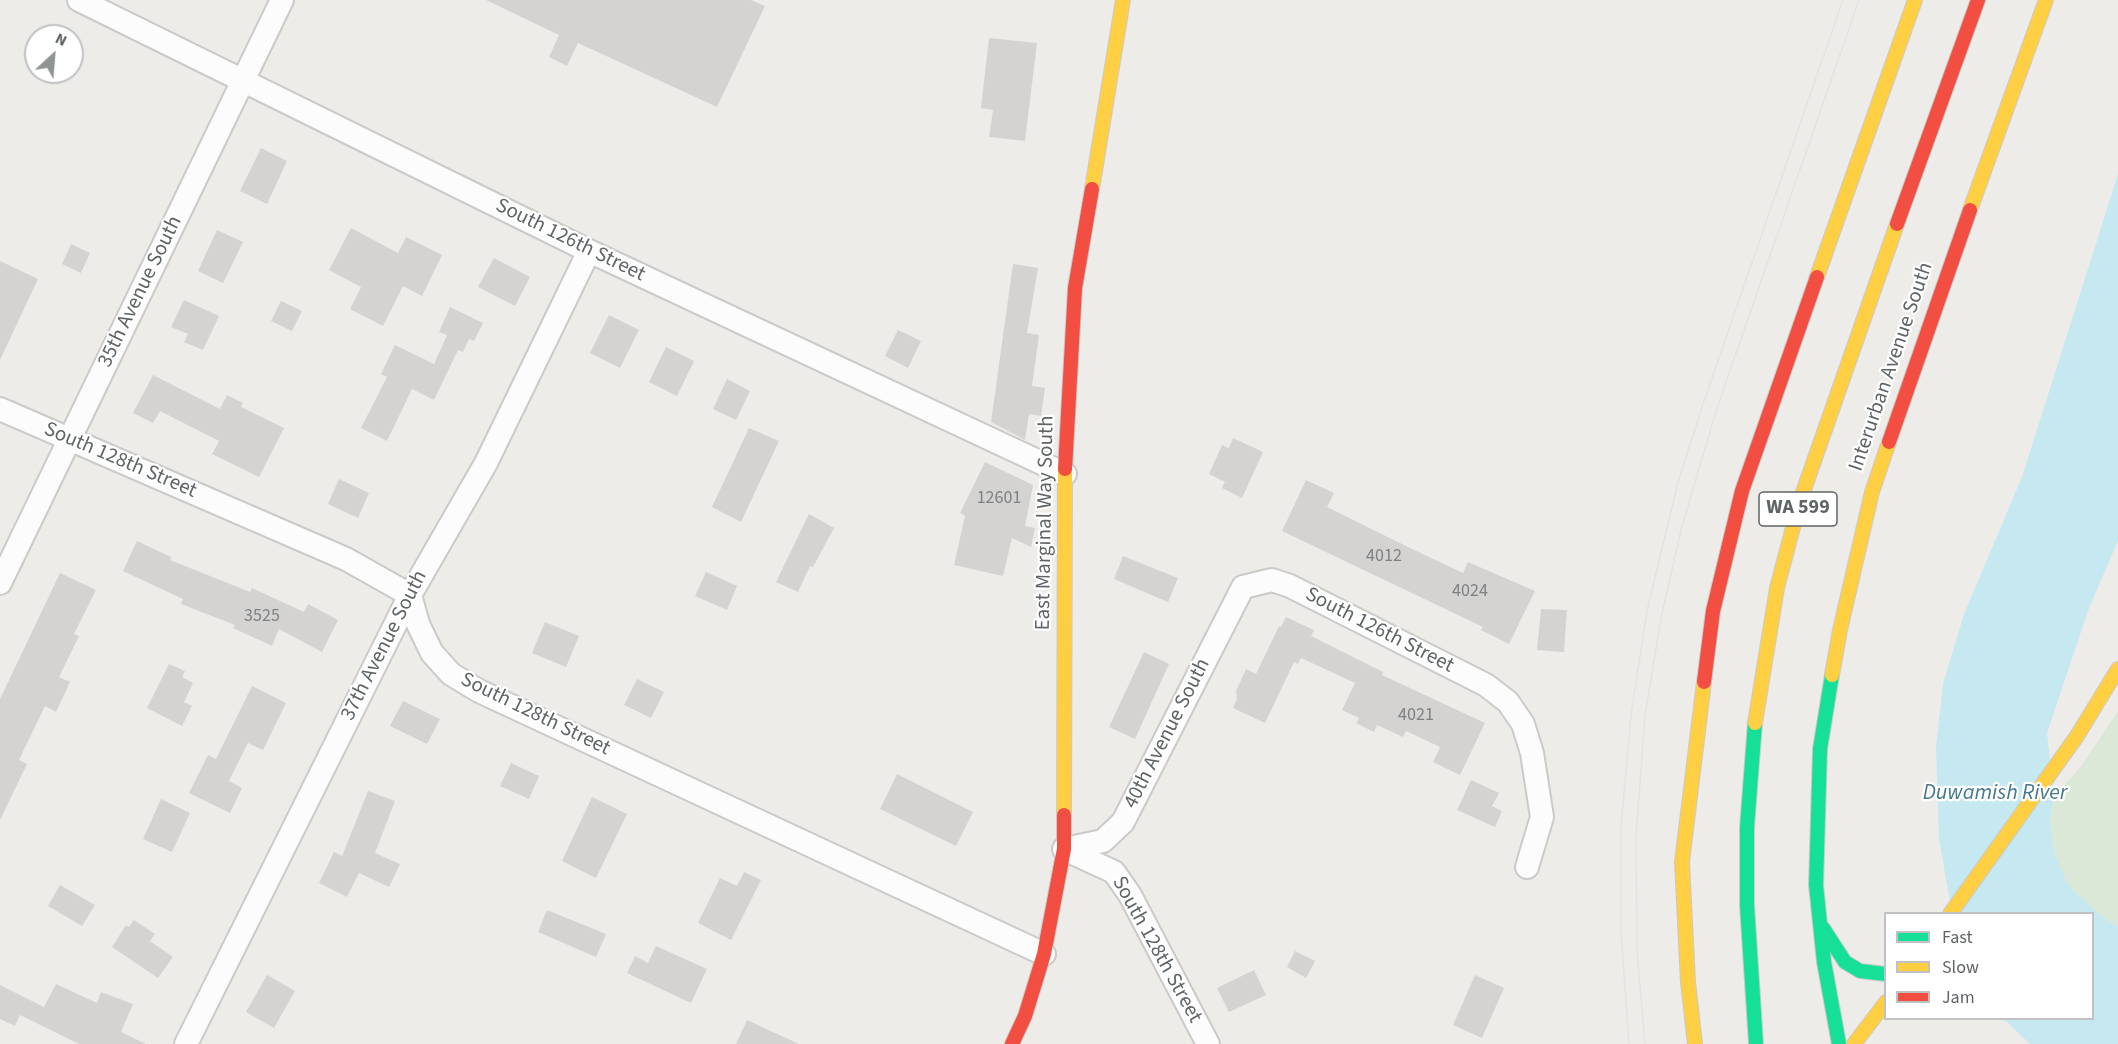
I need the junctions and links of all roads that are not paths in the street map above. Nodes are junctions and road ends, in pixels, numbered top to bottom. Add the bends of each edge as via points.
1 (79, 0) edge
2 (282, 0) edge
3 (1123, 0) edge
4 (1915, 0) edge
5 (1978, 0) edge
6 (2046, 0) edge
7 (245, 80) junction
8 (589, 251) junction
9 (0, 409) edge
10 (69, 438) junction
11 (1065, 474) junction
12 (0, 583) edge
13 (1243, 587) joint
14 (410, 595) junction
15 (2118, 669) edge
16 (1064, 849) junction
17 (1527, 867) dead end
18 (1951, 912) edge
19 (1819, 922) junction
20 (1044, 954) junction
21 (1884, 974) edge
22 (1884, 1005) edge
23 (186, 1044) edge
24 (1012, 1044) edge
25 (1208, 1044) edge
26 (1695, 1044) edge
27 (1756, 1044) edge
28 (1839, 1044) edge
29 (1854, 1044) edge

1 - 7 street, South 126th Street
2 - 7 street, 35th Avenue South
3 - 11 main road, East Marginal Way South via 1076,288
4 - 26 main road, WA 599 via 1742,491 1713,611 1682,862
5 - 27 main road, WA 599 via 1831,409 1800,501 1778,588 1752,741 1748,817 1747,905
6 - 19 main road, Interurban Avenue South via 1872,492 1840,630 1820,749 1816,885
7 - 8 street, South 126th Street
7 - 10 street, 35th Avenue South
8 - 11 street, South 126th Street
8 - 14 street, 37th Avenue South via 486,463
9 - 10 street, South 128th Street
10 - 12 street, 35th Avenue South
10 - 14 street, South 128th Street via 346,559
11 - 16 main road, East Marginal Way South
13 - 16 street, 40th Avenue South via 1123,822 1103,841
13 - 17 street, South 126th Street via 1272,580 1290,586 1486,685 1508,702 1523,724 1532,753 1542,817
14 - 20 street, South 128th Street via 432,653 451,674 479,691
14 - 23 street, 37th Avenue South
15 - 18 main road via 2077,736
16 - 20 main road, East Marginal Way South
16 - 25 street, South 128th Street via 1114,872 1130,895
19 - 21 main road via 1845,962 1860,971
19 - 28 main road, Interurban Avenue South
20 - 24 main road, East Marginal Way South via 1025,1017
22 - 29 main road

